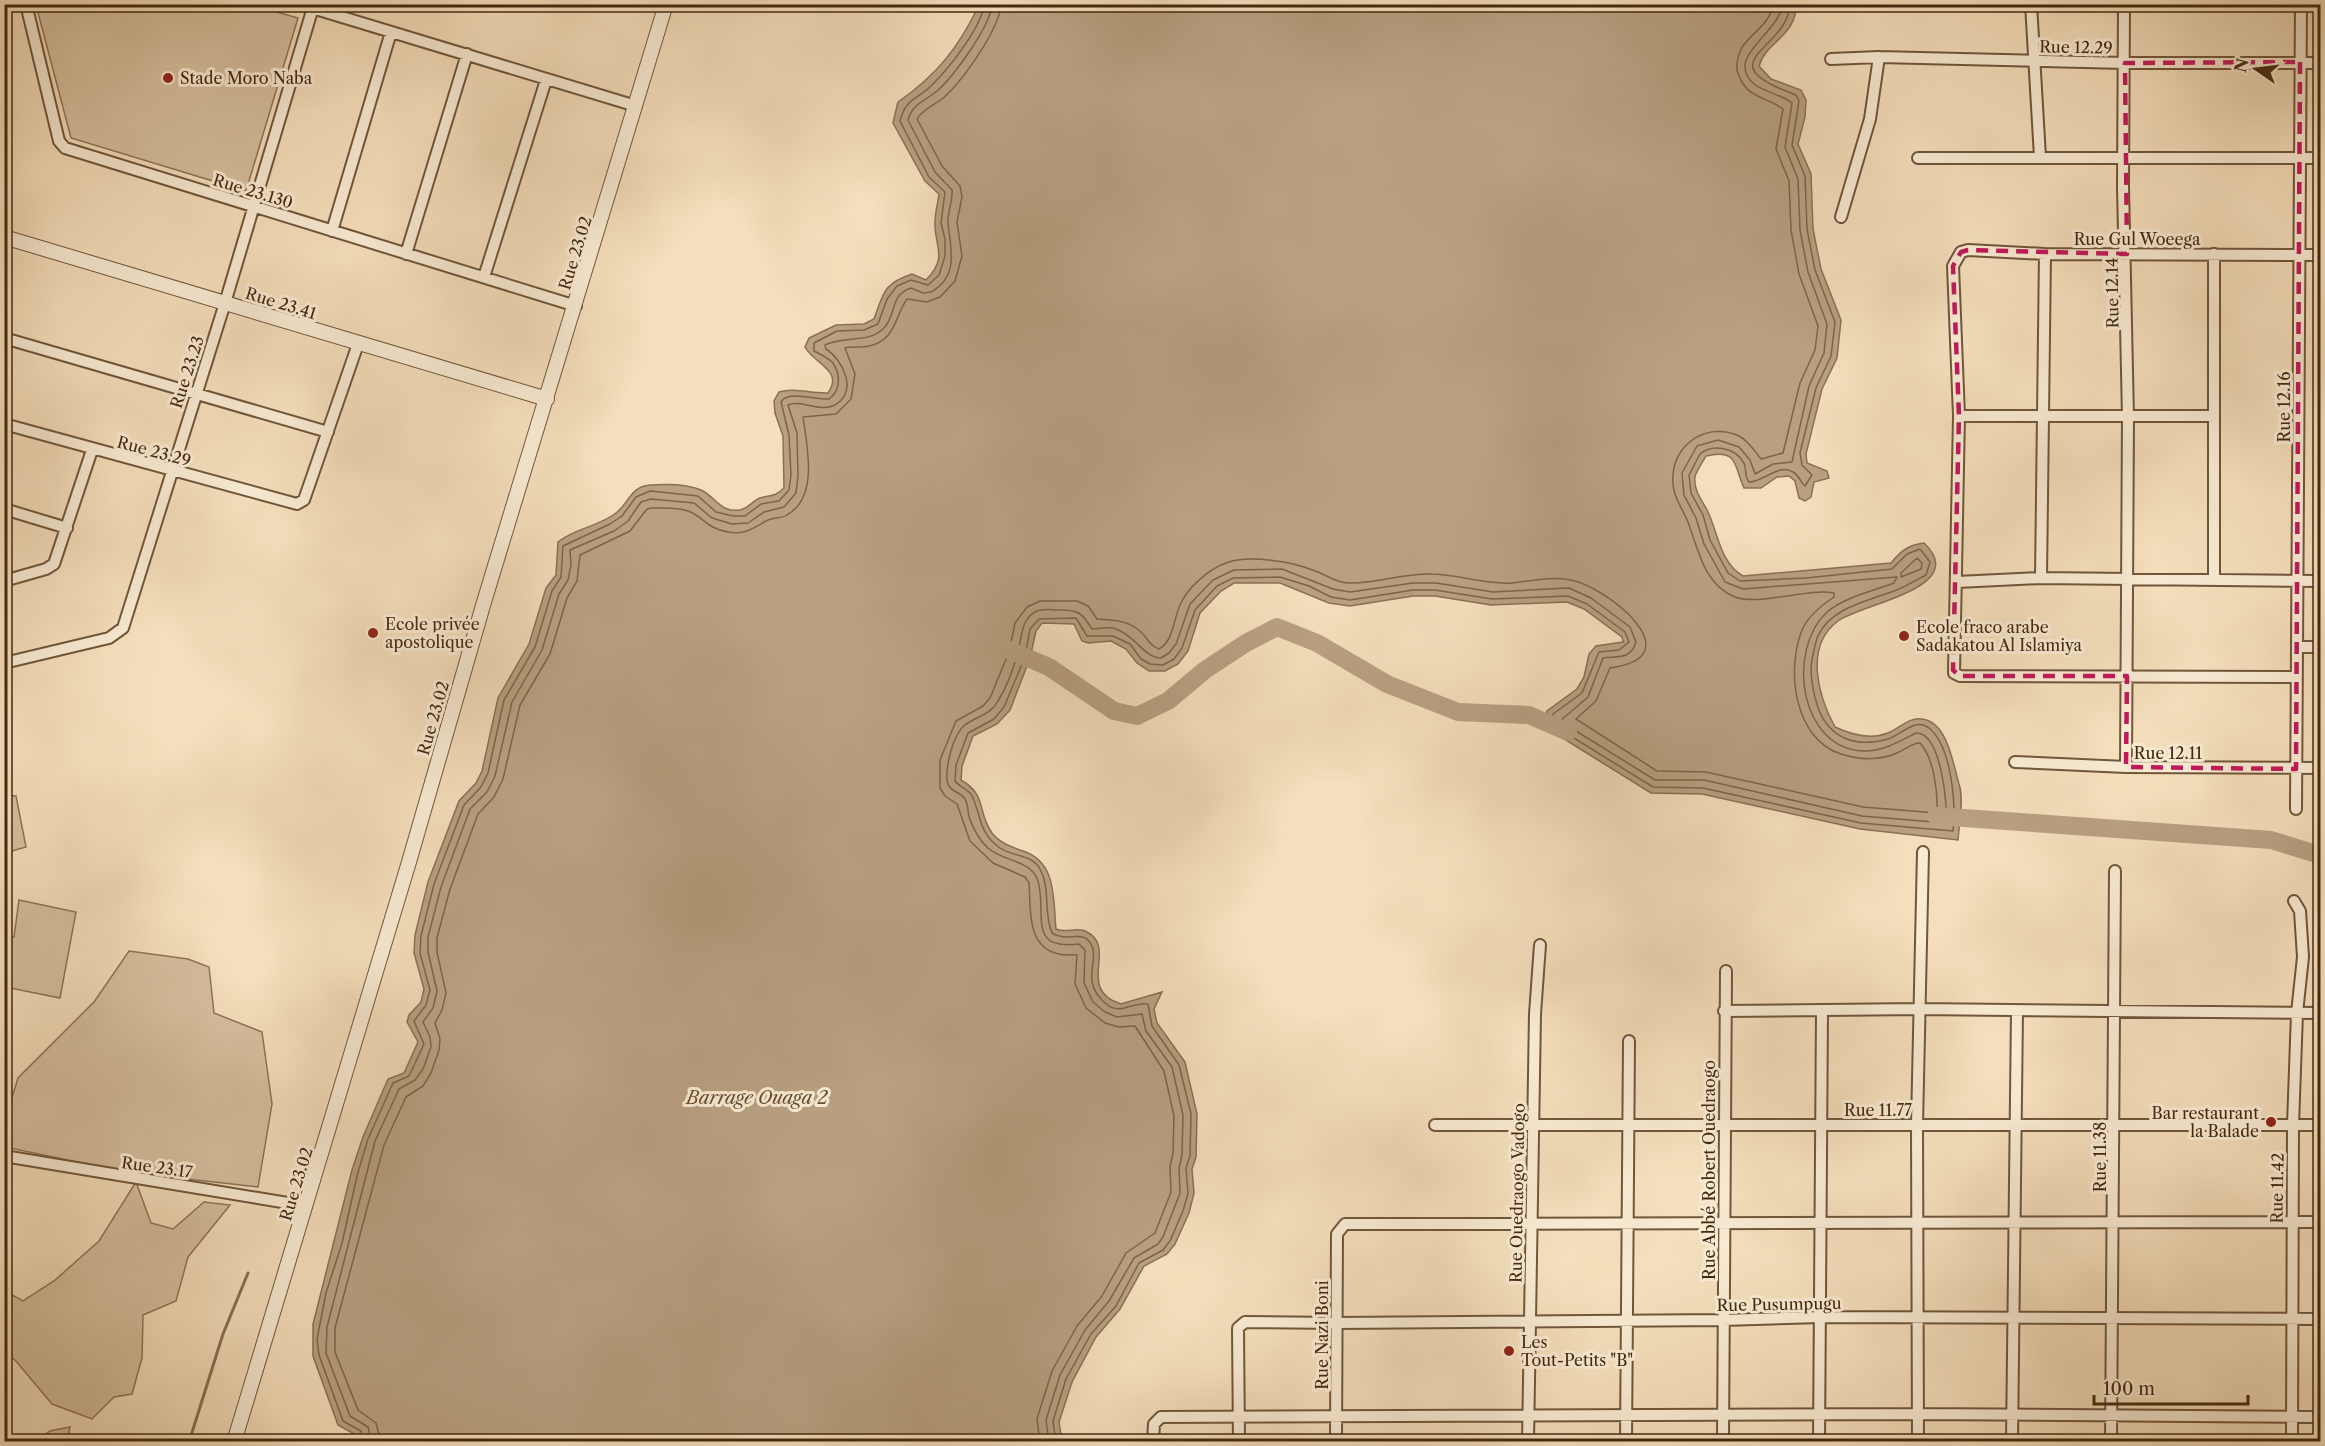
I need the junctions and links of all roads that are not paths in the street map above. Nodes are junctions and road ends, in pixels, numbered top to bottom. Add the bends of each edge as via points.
1 (26, 4) edge
2 (299, 4) edge
3 (666, 4) edge
4 (2031, 4) edge
5 (2124, 4) edge
6 (2301, 4) edge
7 (313, 7) edge
8 (391, 32) junction
9 (467, 54) junction
10 (1879, 57) junction
11 (1831, 58) dead end
12 (2033, 62) junction
13 (2300, 62) junction
14 (2125, 63) junction
15 (2320, 63) edge
16 (546, 80) junction
17 (636, 106) junction
18 (2040, 157) junction
19 (2123, 157) junction
20 (1918, 158) dead end
21 (2301, 158) junction
22 (2320, 158) edge
23 (254, 207) junction
24 (1841, 217) dead end
25 (332, 231) junction
26 (4, 237) edge
27 (406, 254) junction
28 (2045, 254) junction
29 (2127, 254) junction
30 (2214, 254) junction
31 (2300, 255) junction
32 (2320, 255) edge
33 (484, 278) junction
34 (225, 303) junction
35 (576, 306) junction
36 (4, 338) edge
37 (358, 344) junction
38 (196, 395) junction
39 (548, 399) junction
40 (1959, 416) junction
41 (2043, 416) junction
42 (2214, 416) junction
43 (2128, 417) junction
44 (4, 424) edge
45 (328, 432) junction
46 (92, 450) junction
47 (171, 470) junction
48 (4, 509) edge
49 (67, 528) junction
50 (2041, 578) junction
51 (2214, 580) junction
52 (4, 581) edge
53 (2127, 581) junction
54 (2297, 581) junction
55 (2320, 581) edge
56 (1957, 582) junction
57 (2320, 646) edge
58 (2298, 647) junction
59 (4, 663) edge
60 (2127, 676) junction
61 (2297, 677) junction
62 (2015, 762) dead end
63 (2126, 767) junction
64 (2320, 768) edge
65 (2296, 769) junction
66 (2296, 809) dead end
67 (1923, 852) dead end
68 (2115, 872) dead end
69 (2294, 902) dead end
70 (1540, 945) dead end
71 (1726, 970) dead end
72 (1918, 1009) junction
73 (1724, 1011) junction
74 (1822, 1011) junction
75 (2017, 1011) junction
76 (2116, 1013) junction
77 (2298, 1013) junction
78 (2320, 1013) edge
79 (1629, 1041) dead end
80 (1723, 1124) junction
81 (1435, 1125) dead end
82 (1532, 1125) junction
83 (1626, 1125) junction
84 (1821, 1125) junction
85 (1917, 1125) junction
86 (2016, 1125) junction
87 (2114, 1125) junction
88 (2293, 1125) junction
89 (2320, 1125) edge
90 (4, 1156) edge
91 (306, 1206) junction
92 (1918, 1221) junction
93 (2115, 1221) junction
94 (2292, 1221) junction
95 (1723, 1222) junction
96 (1821, 1222) junction
97 (2014, 1222) junction
98 (2320, 1222) edge
99 (1532, 1224) junction
100 (1627, 1224) junction
101 (1820, 1317) junction
102 (1916, 1317) junction
103 (2014, 1318) junction
104 (2113, 1318) junction
105 (2320, 1318) edge
106 (2293, 1319) junction
107 (1530, 1320) junction
108 (1723, 1320) junction
109 (1626, 1321) junction
110 (1337, 1323) junction
111 (1724, 1414) junction
112 (1820, 1414) junction
113 (1918, 1414) junction
114 (1626, 1415) junction
115 (2012, 1415) junction
116 (2111, 1416) junction
117 (1239, 1417) junction
118 (1336, 1417) junction
119 (1528, 1417) junction
120 (2320, 1417) edge
121 (2292, 1418) junction
122 (234, 1442) edge
123 (1153, 1442) edge
124 (1239, 1442) edge
125 (1336, 1442) edge
126 (1528, 1442) edge
127 (1626, 1442) edge
128 (1724, 1442) edge
129 (1820, 1442) edge
130 (1918, 1442) edge
131 (2012, 1442) edge
132 (2111, 1442) edge
133 (2292, 1442) edge

1 - 23 street, Rue 23.130 via 59,141 65,148
2 - 7 street
3 - 17 street, Rue 23.02
4 - 12 street
5 - 14 street, Rue 12.14
6 - 13 street, Rue 12.16
7 - 8 street
7 - 23 street, Rue 23.23
8 - 9 street
8 - 25 street
9 - 16 street
9 - 27 street
10 - 11 street, Rue 12.29
10 - 12 street, Rue 12.29
10 - 24 street via 1870,119
12 - 14 street, Rue 12.29
12 - 18 street
13 - 14 street, Rue 12.29
13 - 15 street, Rue 12.29
13 - 21 street, Rue 12.16
14 - 19 street, Rue 12.14
16 - 17 street
16 - 33 street
17 - 35 street, Rue 23.02
18 - 19 street
18 - 20 street
19 - 21 street
19 - 29 street, Rue 12.14
21 - 22 street
21 - 31 street, Rue 12.16
23 - 25 street, Rue 23.130
23 - 34 street, Rue 23.23
25 - 27 street, Rue 23.130
26 - 34 street, Rue 23.41
27 - 33 street, Rue 23.130
28 - 29 street, Rue Gul Woeega
28 - 40 street, Rue Gul Woeega via 1968,250 1956,258 1953,266
28 - 41 street
29 - 30 street, Rue Gul Woeega
29 - 43 street, Rue 12.14
30 - 31 street, Rue Gul Woeega
30 - 42 street
31 - 32 street, Rue Gul Woeega
31 - 54 street, Rue 12.16
33 - 35 street, Rue 23.130
34 - 37 street, Rue 23.41
34 - 38 street, Rue 23.23
35 - 39 street, Rue 23.02
36 - 38 street
37 - 39 street, Rue 23.41
37 - 45 street
38 - 45 street
38 - 47 street, Rue 23.23
39 - 91 street, Rue 23.02
40 - 41 street
40 - 56 street
41 - 43 street
41 - 50 street
42 - 43 street
42 - 51 street
43 - 53 street, Rue 12.14
44 - 46 street, Rue 23.29
45 - 47 street, Rue 23.29 via 304,500 297,504
46 - 47 street, Rue 23.29
46 - 49 street
47 - 59 street, Rue 23.23 via 120,632
48 - 49 street
49 - 52 street via 50,567
50 - 53 street
50 - 56 street
51 - 53 street
51 - 54 street
53 - 60 street, Rue 12.14
54 - 55 street
54 - 58 street, Rue 12.16
56 - 60 street via 1953,670 1957,675
57 - 58 street
58 - 61 street, Rue 12.16
60 - 61 street
60 - 63 street, Rue 12.14
61 - 65 street, Rue 12.16
62 - 63 street, Rue 12.11
63 - 65 street, Rue 12.11
64 - 65 street, Rue 12.11
65 - 66 street, Rue 12.16
67 - 72 street
68 - 76 street, Rue 11.38
69 - 77 street, Rue 11.42 via 2300,911 2303,957
70 - 82 street, Rue Ouedraogo Vadogo
71 - 73 street, Rue Abbé Robert Ouedraogo
72 - 74 street
72 - 75 street
72 - 85 street
73 - 74 street
73 - 80 street, Rue Abbé Robert Ouedraogo
74 - 84 street
75 - 76 street
75 - 86 street
76 - 77 street
76 - 87 street, Rue 11.38
77 - 78 street
77 - 88 street, Rue 11.42
79 - 83 street
80 - 83 street, Rue 11.77
80 - 84 street, Rue 11.77
80 - 95 street, Rue Abbé Robert Ouedraogo
81 - 82 street, Rue 11.77
82 - 83 street, Rue 11.77
82 - 99 street, Rue Ouedraogo Vadogo
83 - 100 street
84 - 85 street, Rue 11.77
84 - 96 street
85 - 86 street, Rue 11.77
85 - 92 street
86 - 87 street, Rue 11.77
86 - 97 street
87 - 88 street, Rue 11.77
87 - 93 street, Rue 11.38
88 - 89 street, Rue 11.77
88 - 94 street, Rue 11.42
90 - 91 street, Rue 23.17
91 - 122 street, Rue 23.02
92 - 96 street
92 - 97 street
92 - 102 street
93 - 94 street
93 - 97 street
93 - 104 street, Rue 11.38
94 - 98 street
94 - 106 street, Rue 11.42
95 - 96 street
95 - 100 street
95 - 108 street, Rue Abbé Robert Ouedraogo
96 - 101 street
97 - 103 street
99 - 100 street
99 - 107 street, Rue Ouedraogo Vadogo
99 - 110 street, Rue Nazi Boni via 1345,1224 1338,1230
100 - 109 street
101 - 102 street, Rue Pusumpugu
101 - 108 street, Rue Pusumpugu
101 - 112 street
102 - 103 street, Rue Pusumpugu
102 - 113 street
103 - 104 street, Rue Pusumpugu
103 - 115 street
104 - 106 street, Rue Pusumpugu
104 - 116 street, Rue 11.38
105 - 106 street, Rue Pusumpugu
106 - 121 street, Rue 11.42
107 - 109 street, Rue Pusumpugu
107 - 110 street, Rue Pusumpugu
107 - 119 street, Rue Ouedraogo Vadogo
108 - 109 street, Rue Pusumpugu
108 - 111 street, Rue Abbé Robert Ouedraogo
109 - 114 street
110 - 117 street, Rue Pusumpugu via 1239,1325
110 - 118 street, Rue Nazi Boni
111 - 112 street
111 - 114 street
111 - 128 street, Rue Abbé Robert Ouedraogo
112 - 113 street
112 - 129 street
113 - 115 street
113 - 130 street
114 - 119 street
114 - 127 street
115 - 116 street
115 - 131 street
116 - 121 street
116 - 132 street, Rue 11.38
117 - 118 street
117 - 123 street via 1161,1417 1154,1424
117 - 124 street
118 - 119 street
118 - 125 street, Rue Nazi Boni
119 - 126 street, Rue Ouedraogo Vadogo
120 - 121 street
121 - 133 street, Rue 11.42

